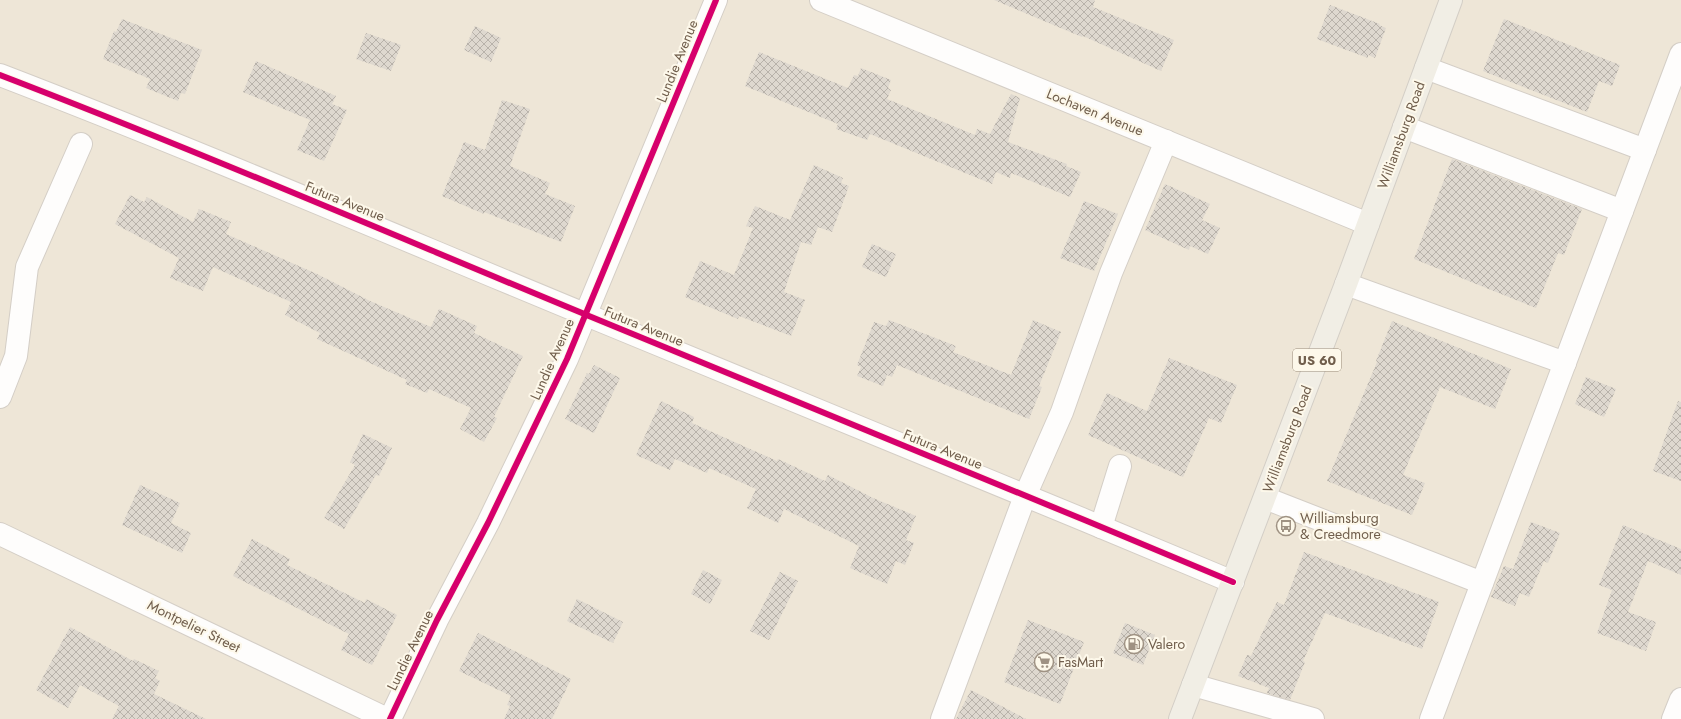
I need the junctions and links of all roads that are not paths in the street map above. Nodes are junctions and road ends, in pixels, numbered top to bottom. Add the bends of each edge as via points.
1 (716, 0) edge
2 (821, 0) edge
3 (1451, 0) edge
4 (1681, 54) edge
5 (1426, 68) junction
6 (0, 75) edge
7 (1404, 127) junction
8 (1166, 141) junction
9 (81, 144) dead end
10 (1645, 150) junction
11 (1622, 211) junction
12 (1368, 224) junction
13 (1346, 284) junction
14 (585, 315) junction
15 (1565, 363) junction
16 (0, 397) edge
17 (1120, 466) dead end
18 (1025, 496) junction
19 (1265, 498) junction
20 (1100, 527) junction
21 (0, 534) edge
22 (1233, 582) junction
23 (1482, 583) junction
24 (1193, 685) junction
25 (1681, 700) edge
26 (389, 719) edge
27 (942, 719) edge
28 (1180, 719) edge
29 (1313, 719) edge
30 (1431, 719) edge
31 (1673, 719) edge

1 - 14 street, Lundie Avenue
2 - 8 street, Lochaven Avenue
3 - 5 main road, Williamsburg Road / US 60
4 - 10 street
5 - 7 main road, Williamsburg Road / US 60
5 - 10 street
6 - 14 street, Futura Avenue via 369,223
7 - 11 street
7 - 12 main road, Williamsburg Road / US 60
8 - 12 street, Lochaven Avenue
8 - 18 street via 1111,273 1062,412
9 - 16 street via 27,266 16,356
10 - 11 street
11 - 15 street
12 - 13 main road, Williamsburg Road / US 60
13 - 15 street
13 - 19 main road, Williamsburg Road / US 60
14 - 18 street, Futura Avenue
14 - 26 street, Lundie Avenue via 568,359
15 - 23 street
17 - 20 street
18 - 20 street, Futura Avenue
18 - 27 street
19 - 22 main road, Williamsburg Road / US 60
19 - 23 street
20 - 22 street, Futura Avenue
21 - 26 street, Montpelier Street
22 - 24 main road, Williamsburg Road / US 60
23 - 30 street
24 - 28 main road, Williamsburg Road / US 60
24 - 29 street
25 - 31 street

